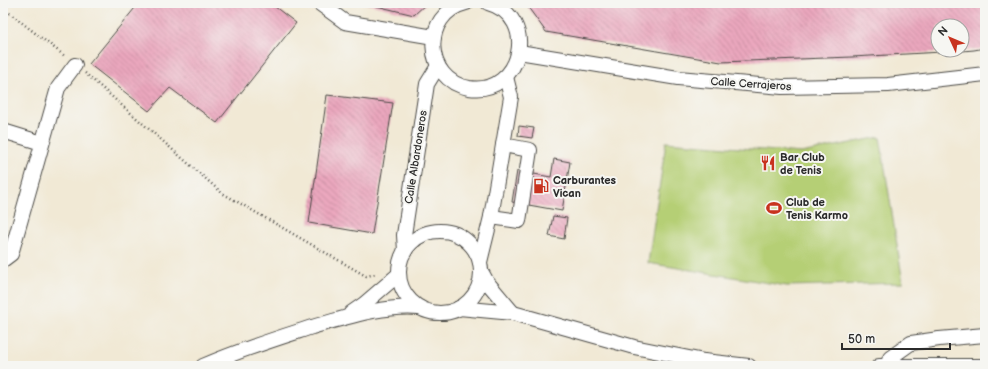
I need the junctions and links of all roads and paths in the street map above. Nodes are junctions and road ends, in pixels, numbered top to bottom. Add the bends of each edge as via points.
1 (320, 3) edge
2 (466, 3) edge
3 (491, 3) edge
4 (3, 8) edge
5 (434, 37) junction
6 (519, 52) junction
7 (75, 65) junction
8 (438, 66) junction
9 (985, 74) edge
10 (506, 77) junction
11 (3, 131) edge
12 (42, 143) junction
13 (503, 145) junction
14 (491, 217) junction
15 (404, 251) junction
16 (3, 260) edge
17 (480, 266) junction
18 (399, 272) junction
19 (420, 308) junction
20 (459, 308) junction
21 (514, 313) junction
22 (344, 318) junction
23 (985, 335) edge
24 (203, 366) edge
25 (749, 366) edge
26 (878, 366) edge
27 (888, 366) edge
28 (985, 366) edge

1 - 5 street via 345,22
2 - 5 street via 448,12 438,24
3 - 6 street via 505,12 514,23 519,37
4 - 7 path
5 - 8 street via 434,52
6 - 9 street, Calle Cerrajeros via 678,78 782,87 888,85
6 - 10 street via 515,65
7 - 12 street via 58,88
7 - 18 path via 222,193 366,276
8 - 10 street via 457,84 469,88 482,88
8 - 15 street, Calle Albardoneros via 427,84 404,235
10 - 13 street via 511,97
11 - 12 street
12 - 16 street via 11,254
13 - 14 street
13 - 14 street via 530,150 518,221
14 - 17 street
15 - 17 street via 413,241 425,234 439,231 452,233 464,239 474,249
15 - 18 street
17 - 20 street via 479,282 475,292
17 - 21 street via 487,282
18 - 19 street via 405,294
18 - 22 street via 364,304
19 - 20 street via 433,312
19 - 22 street via 383,309
20 - 21 street
21 - 25 street via 634,347 704,362
22 - 24 street via 257,344
23 - 27 street via 911,343 890,358
26 - 27 street
27 - 28 street

